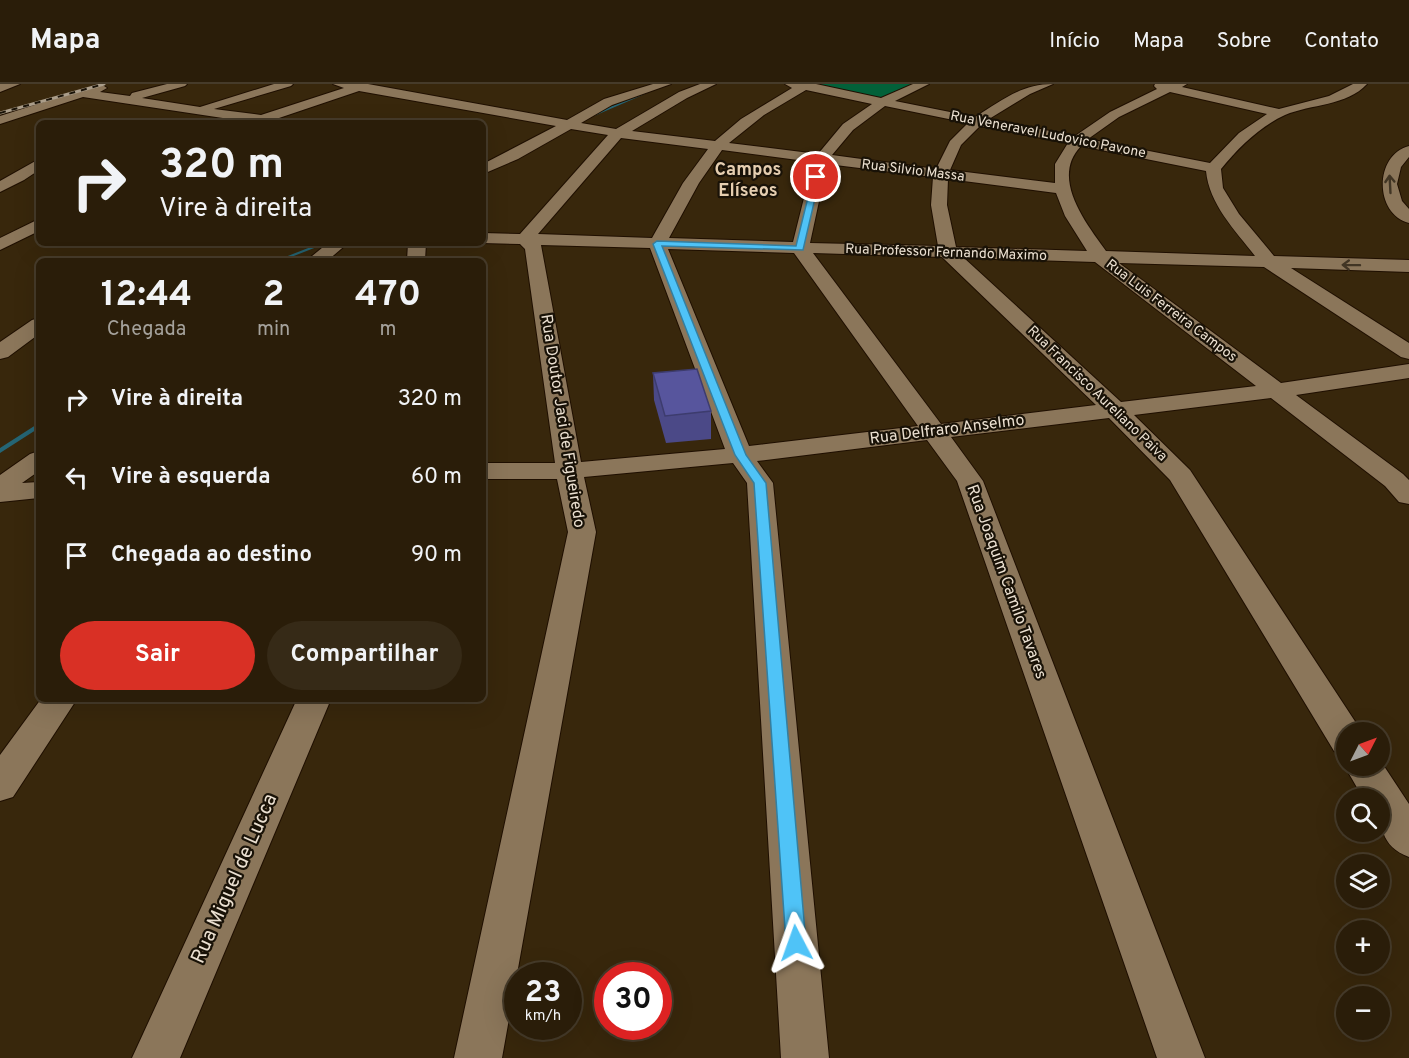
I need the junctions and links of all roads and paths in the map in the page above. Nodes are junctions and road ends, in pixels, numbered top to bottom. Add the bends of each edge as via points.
1 (14, 84) edge
2 (92, 84) edge
3 (116, 84) edge
4 (181, 84) edge
5 (287, 84) edge
6 (339, 84) edge
7 (665, 84) edge
8 (710, 84) edge
9 (923, 84) edge
10 (1047, 84) edge
11 (1360, 84) edge
12 (802, 85) edge
13 (1167, 85) edge
14 (364, 86) edge
15 (0, 88) edge
16 (76, 88) edge
17 (442, 91) dead end
18 (22, 99) dead end
19 (420, 99) junction
20 (125, 100) junction
21 (883, 102) junction
22 (195, 110) junction
23 (1281, 113) junction
24 (0, 120) edge
25 (161, 120) dead end
26 (250, 120) edge
27 (258, 120) edge
28 (977, 121) junction
29 (567, 126) junction
30 (618, 133) junction
31 (1077, 140) junction
32 (717, 147) junction
33 (1409, 150) edge
34 (821, 159) junction
35 (36, 165) edge
36 (486, 168) edge
37 (1213, 168) junction
38 (941, 174) junction
39 (0, 187) edge
40 (1063, 189) junction
41 (1409, 218) edge
42 (10, 221) dead end
43 (36, 223) edge
44 (36, 225) edge
45 (486, 238) edge
46 (525, 239) junction
47 (657, 244) junction
48 (0, 245) edge
49 (335, 246) edge
50 (800, 248) junction
51 (948, 253) junction
52 (319, 258) edge
53 (1101, 258) junction
54 (1270, 264) junction
55 (1409, 266) edge
56 (36, 326) edge
57 (0, 352) edge
58 (1409, 352) edge
59 (1409, 371) edge
60 (1275, 391) junction
61 (1115, 410) junction
62 (933, 431) junction
63 (740, 455) junction
64 (36, 461) edge
65 (486, 471) edge
66 (568, 471) junction
67 (0, 487) edge
68 (36, 490) edge
69 (0, 494) edge
70 (1409, 496) edge
71 (58, 702) edge
72 (313, 702) edge
73 (1336, 723) edge
74 (1370, 776) edge
75 (0, 785) edge
76 (1409, 838) edge
77 (156, 1058) edge
78 (478, 1058) edge
79 (805, 1058) edge
80 (1181, 1058) edge

1 - 15 street
2 - 16 street
3 - 16 street
4 - 20 street
5 - 22 street
6 - 14 street, Rua Silvio Massa
7 - 29 street via 608,102
8 - 30 street
9 - 21 street
10 - 28 street via 1026,91
11 - 23 street via 1351,92
12 - 21 street, Rua Veneravel Ludovico Pavone
12 - 32 street
13 - 23 street
13 - 31 street, Rua Luis Ferreira Campos
14 - 19 street, Rua Silvio Massa
14 - 27 street
16 - 18 street
16 - 20 street
16 - 24 street
17 - 19 street
19 - 29 street, Rua Silvio Massa
20 - 22 street
21 - 28 street, Rua Veneravel Ludovico Pavone
21 - 34 street via 848,127
22 - 25 street
22 - 26 street
23 - 37 street via 1242,135
28 - 31 street, Rua Veneravel Ludovico Pavone
28 - 38 street via 955,144
29 - 30 street, Rua Silvio Massa
29 - 36 street
30 - 32 street, Rua Silvio Massa
30 - 46 street
31 - 37 street, Rua Veneravel Ludovico Pavone
31 - 40 street, Rua Luis Ferreira Campos via 1062,162
32 - 34 street, Rua Silvio Massa
32 - 47 street via 689,185
41 -> 33 street via 1389,192 1389,173
34 - 38 street, Rua Silvio Massa
34 - 50 street
35 - 39 street
37 - 54 street via 1215,188
38 - 40 street, Rua Silvio Massa
38 - 51 street via 939,205
40 - 53 street, Rua Luis Ferreira Campos via 1074,218
42 - 43 street
44 - 48 street
45 - 46 street, Rua Professor Fernando Maximo
46 - 47 street, Rua Professor Fernando Maximo
46 - 66 street, Rua Doutor Jaci de Figueiredo via 534,248
47 - 50 street, Rua Professor Fernando Maximo
47 - 63 street
49 - 52 street
50 - 51 street, Rua Professor Fernando Maximo
50 - 62 street, Rua Joaquim Camilo Tavares
51 - 53 street, Rua Professor Fernando Maximo
51 - 61 street, Rua Francisco Aureliano Paiva
53 - 54 street, Rua Professor Fernando Maximo
53 - 60 street, Rua Luis Ferreira Campos
55 -> 54 street, Rua Professor Fernando Maximo
54 - 58 street
56 - 57 street
59 - 60 street, Rua Delfraro Anselmo
60 - 61 street, Rua Delfraro Anselmo
60 - 70 street, Rua Luis Ferreira Campos via 1394,480
61 - 62 street, Rua Delfraro Anselmo
61 - 73 street, Rua Francisco Aureliano Paiva via 1181,476
62 - 63 street, Rua Delfraro Anselmo
62 - 80 street, Rua Joaquim Camilo Tavares via 970,481
63 - 66 street, Rua Delfraro Anselmo
63 - 79 street via 760,483
64 - 67 street
65 - 66 street, Rua Delfraro Anselmo
66 - 78 street, Rua Doutor Jaci de Figueiredo via 582,532
68 - 69 street
71 - 75 street
72 - 77 street, Rua Miguel de Lucca
74 - 76 street

